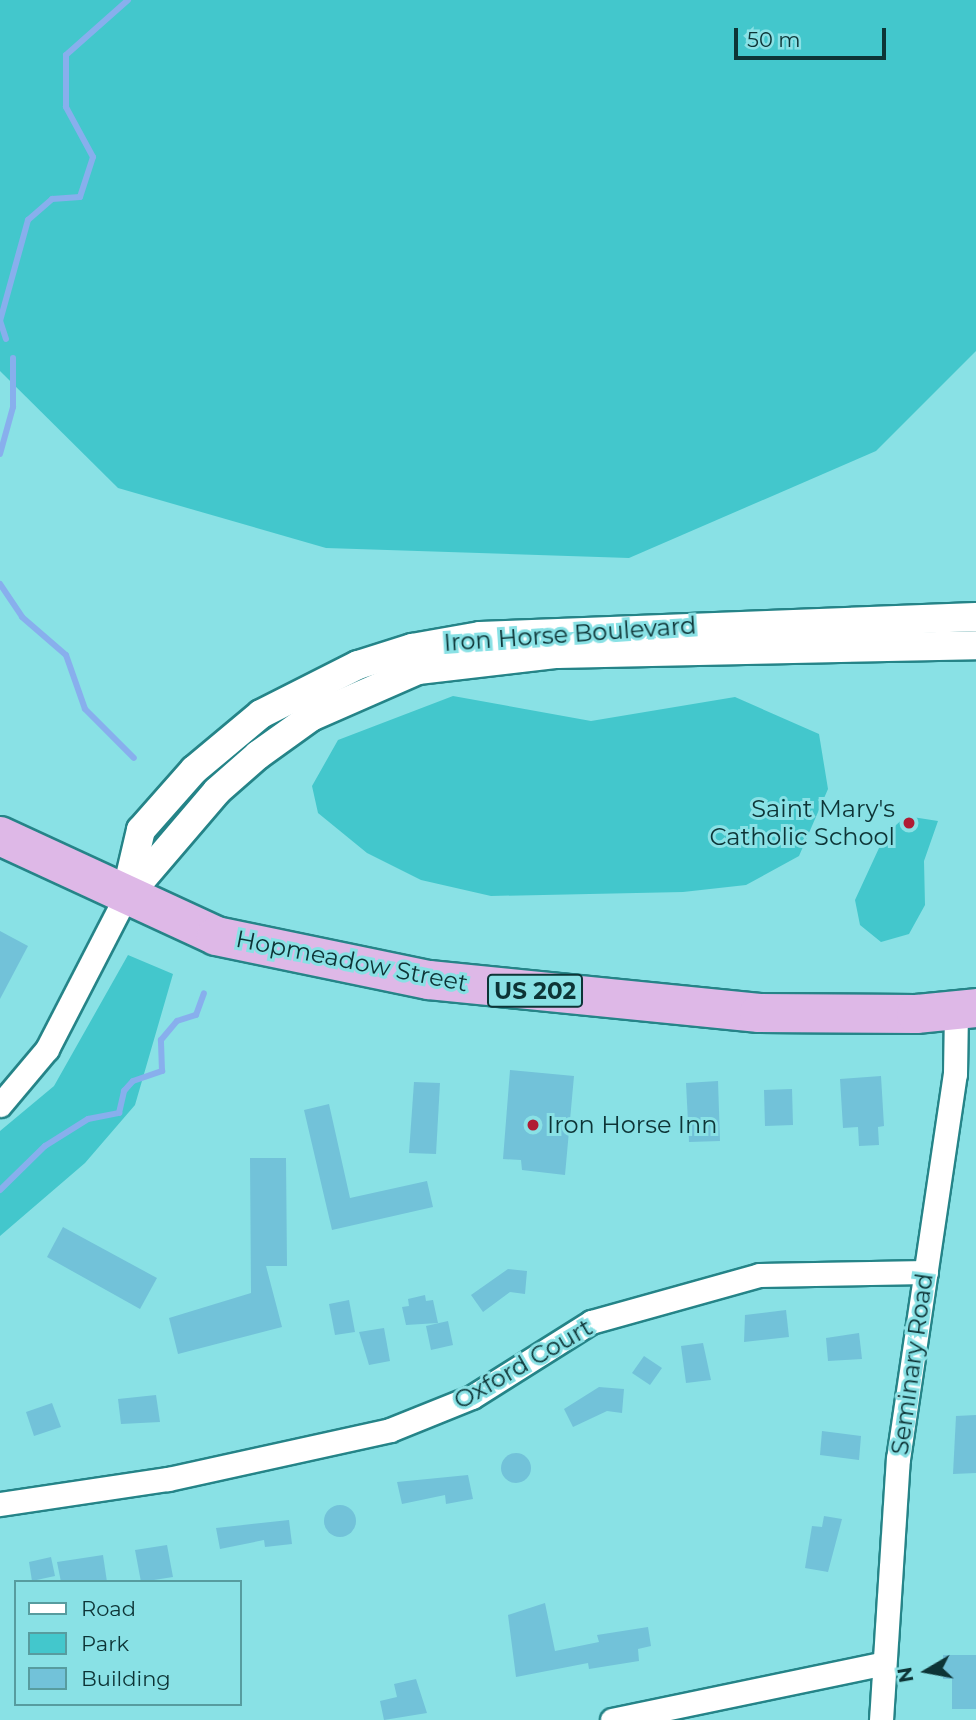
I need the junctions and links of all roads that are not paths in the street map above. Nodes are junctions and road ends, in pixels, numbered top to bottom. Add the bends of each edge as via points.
1 (976, 617) edge
2 (976, 645) edge
3 (0, 836) edge
4 (125, 898) junction
5 (966, 1008) edge
6 (0, 1105) edge
7 (926, 1272) junction
8 (0, 1504) edge
9 (881, 1664) junction
10 (612, 1720) edge
11 (881, 1720) edge

1 - 4 street, Iron Horse Boulevard via 480,636 412,648 358,665 261,714 194,770 141,830
2 - 4 street, Iron Horse Boulevard via 557,654 410,673 311,717 258,755 217,791
3 - 4 highway, Hopmeadow Street / US 202
4 - 5 highway, Hopmeadow Street / US 202 via 215,936 429,980 759,1013
4 - 6 street via 47,1049
5 - 7 street, Seminary Road
7 - 8 street, Oxford Court via 759,1275 591,1322 472,1397 390,1430 168,1479
7 - 9 street, Seminary Road via 898,1459
9 - 10 street
9 - 11 street, Seminary Road

